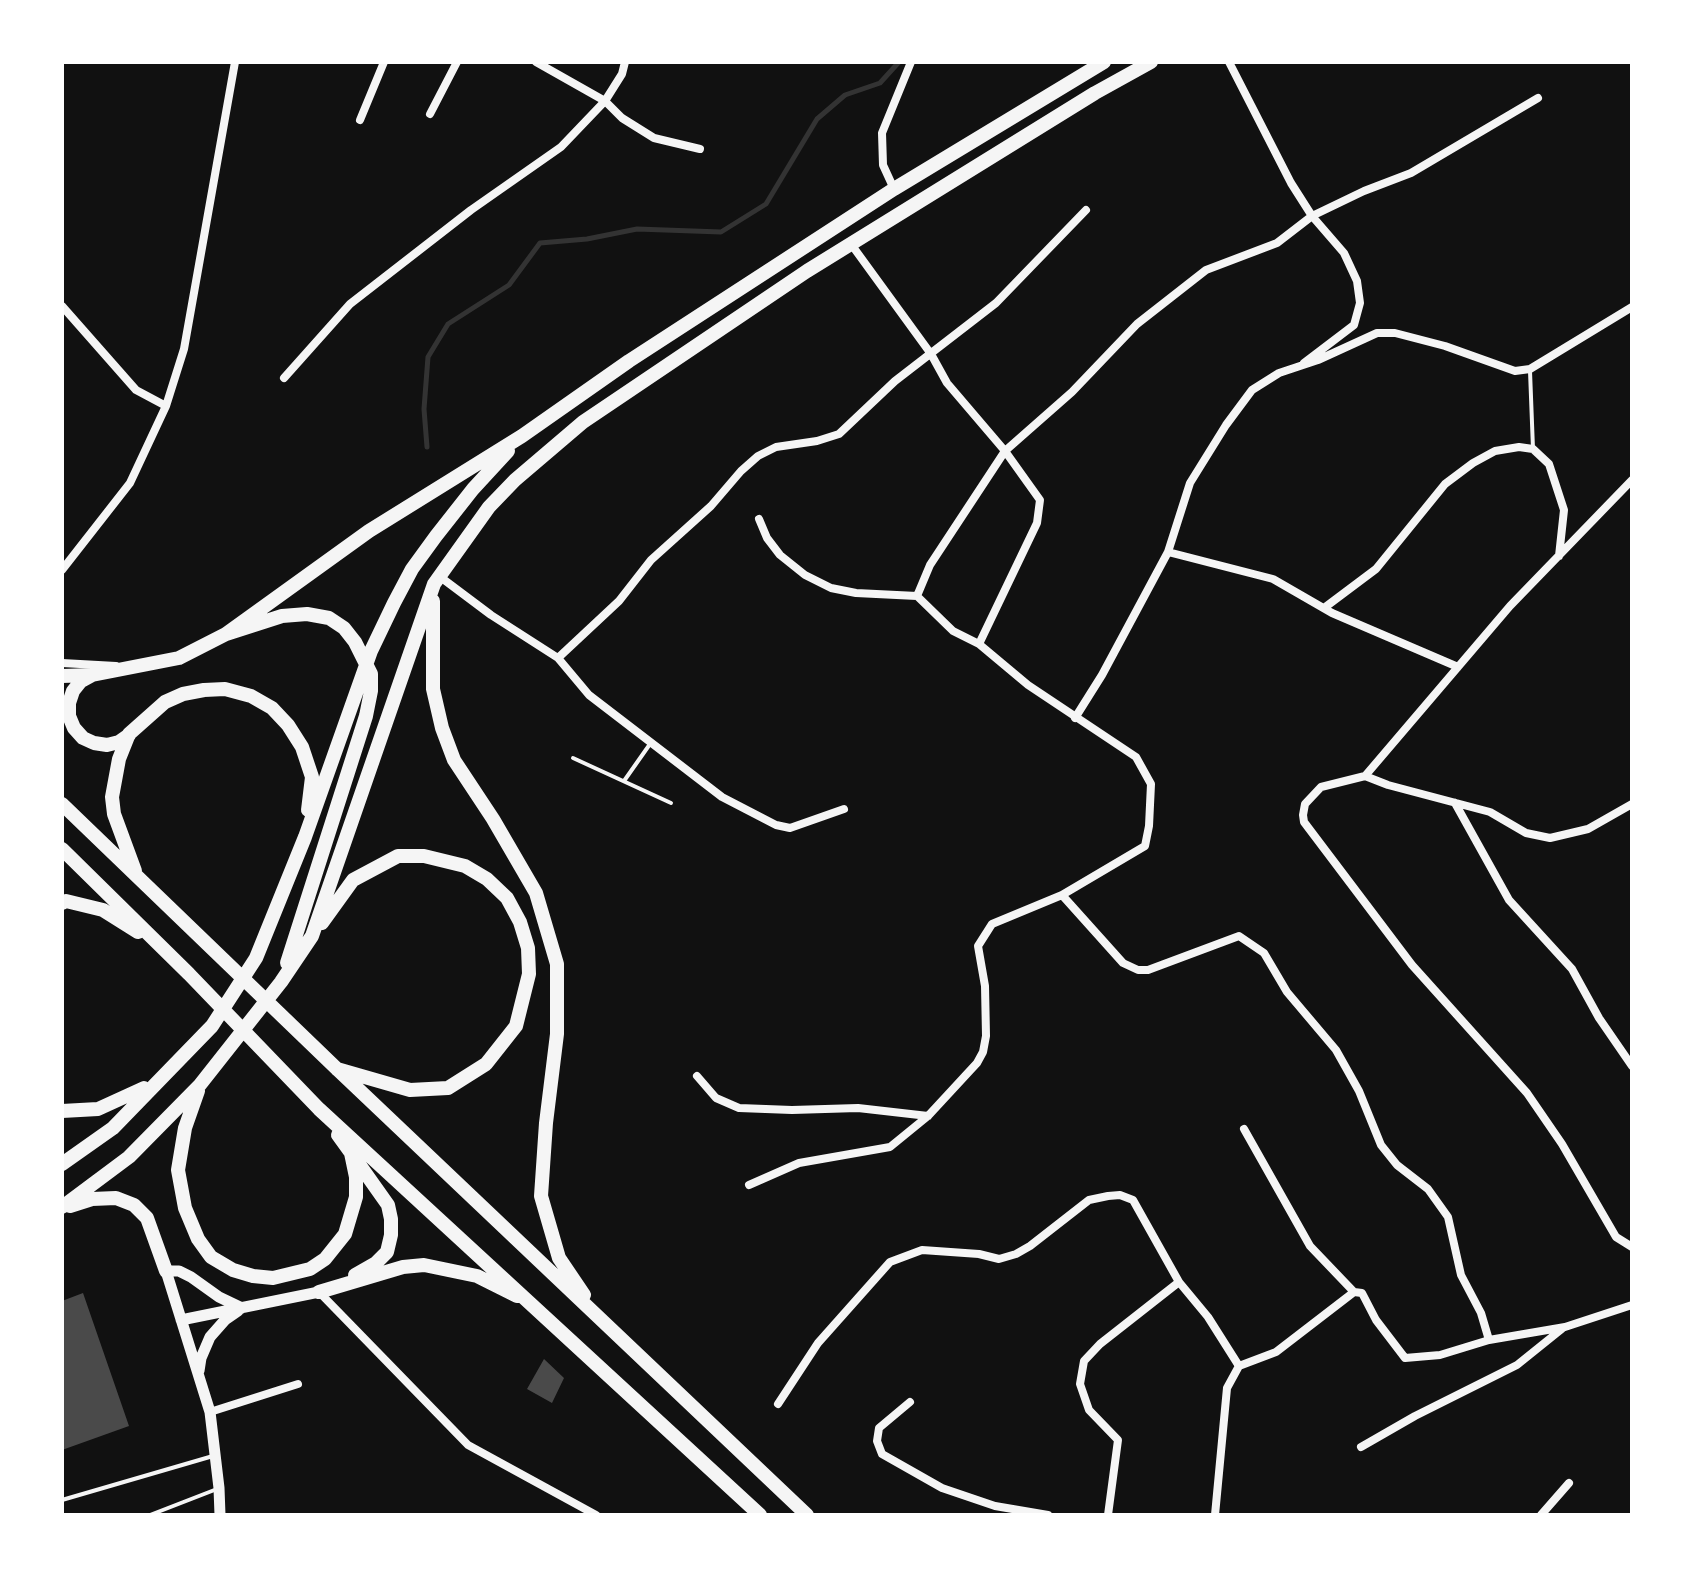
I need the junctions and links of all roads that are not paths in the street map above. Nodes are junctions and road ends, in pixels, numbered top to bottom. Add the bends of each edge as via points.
1 (235, 62) edge
2 (384, 62) edge
3 (457, 62) edge
4 (536, 62) edge
5 (625, 62) edge
6 (911, 62) edge
7 (1104, 62) edge
8 (1151, 62) edge
9 (1229, 62) edge
10 (1538, 98) dead end
11 (605, 101) junction
12 (430, 114) dead end
13 (360, 120) dead end
14 (700, 149) dead end
15 (894, 189) junction
16 (1086, 210) dead end
17 (1312, 216) junction
18 (851, 244) junction
19 (62, 306) edge
20 (1632, 307) edge
21 (931, 354) junction
22 (1301, 366) junction
23 (1530, 369) junction
24 (284, 378) dead end
25 (166, 406) junction
26 (522, 436) junction
27 (1533, 449) junction
28 (1005, 451) junction
29 (1632, 480) edge
30 (759, 519) dead end
31 (1168, 552) junction
32 (1559, 557) junction
33 (62, 570) edge
34 (436, 580) junction
35 (917, 596) junction
36 (1324, 608) junction
37 (226, 634) junction
38 (979, 644) junction
39 (558, 658) junction
40 (62, 663) edge
41 (137, 667) junction
42 (1458, 667) junction
43 (92, 675) junction
44 (62, 676) edge
45 (1075, 718) junction
46 (129, 734) junction
47 (650, 744) junction
48 (573, 758) dead end
49 (1365, 776) junction
50 (624, 781) junction
51 (671, 803) dead end
52 (1455, 803) junction
53 (62, 804) edge
54 (1632, 804) edge
55 (844, 809) dead end
56 (305, 837) junction
57 (62, 849) edge
58 (137, 875) junction
59 (1062, 895) junction
60 (62, 903) edge
61 (312, 936) junction
62 (163, 947) junction
63 (281, 982) junction
64 (175, 1063) junction
65 (1632, 1066) edge
66 (336, 1068) junction
67 (697, 1076) dead end
68 (199, 1086) junction
69 (319, 1109) junction
70 (62, 1111) edge
71 (928, 1116) junction
72 (1244, 1129) dead end
73 (351, 1153) junction
74 (62, 1164) edge
75 (749, 1185) dead end
76 (62, 1208) edge
77 (1632, 1247) edge
78 (166, 1271) junction
79 (1179, 1282) junction
80 (319, 1292) junction
81 (1354, 1292) junction
82 (532, 1304) junction
83 (1632, 1305) edge
84 (242, 1308) junction
85 (600, 1319) junction
86 (181, 1320) junction
87 (1565, 1327) junction
88 (1489, 1340) junction
89 (1239, 1366) junction
90 (198, 1380) junction
91 (298, 1384) dead end
92 (910, 1402) dead end
93 (778, 1404) dead end
94 (210, 1412) junction
95 (1361, 1447) dead end
96 (215, 1455) junction
97 (1569, 1483) dead end
98 (219, 1488) junction
99 (62, 1500) edge
100 (150, 1515) edge
101 (220, 1515) edge
102 (596, 1515) edge
103 (760, 1515) edge
104 (807, 1515) edge
105 (1048, 1515) edge
106 (1108, 1515) edge
107 (1215, 1515) edge
108 (1541, 1515) edge

1 - 25 street via 184,349
2 - 13 street
3 - 12 street
4 - 11 street
5 - 11 street
6 - 15 street via 882,133 883,165
7 - 15 highway
8 - 18 highway
9 - 17 street
10 - 17 street via 1411,173
11 - 14 street via 654,138
11 - 24 street via 561,147 350,304
15 - 26 highway
16 - 21 street via 996,303
17 - 22 street via 1344,253 1360,303 1354,325
17 - 28 street via 1277,243 1206,270 1137,324
18 - 21 street
18 - 34 highway via 583,422 489,507
19 - 25 street via 136,390
20 - 23 street
21 - 28 street via 947,383
21 - 39 street via 839,434 758,456
22 - 23 street via 1377,333 1395,333 1515,371
22 - 31 street via 1252,390 1226,425 1190,483
23 - 27 lane
25 - 33 street via 130,483
26 - 37 highway via 369,531
26 - 56 highway via 436,536 400,591 371,651
27 - 32 street via 1549,464 1564,510
27 - 36 street via 1495,451 1445,484 1376,569
28 - 35 street via 930,565
28 - 38 street via 1040,508
29 - 32 street
30 - 35 street via 780,555 831,588
31 - 36 street via 1273,579
31 - 45 street
32 - 42 street
34 - 39 street
34 - 61 highway
34 - 85 highway via 431,650 442,728 454,760 536,893 557,964 557,1034 541,1196 559,1258
35 - 38 street via 953,631
36 - 42 street
37 - 41 highway via 179,658
37 - 63 highway via 282,616 329,618 344,628 371,674 366,716
38 - 45 street
39 - 47 street via 589,695
40 - 41 street
41 - 43 highway
42 - 49 street
43 - 44 highway
43 - 46 highway via 73,691 69,716 74,728 83,738 107,745
45 - 59 street via 1136,757 1151,784 1149,826 1145,846
46 - 56 highway via 165,702 204,690 225,689 272,708 302,747 312,777
46 - 58 highway via 112,797
47 - 50 lane
47 - 55 street via 722,797 776,825 790,828
48 - 50 lane
49 - 52 street
49 - 77 street via 1321,787 1305,804 1304,822 1412,965 1527,1093 1616,1237
50 - 51 lane
52 - 54 street via 1550,838 1588,829
52 - 65 street via 1509,900 1572,969
53 - 58 highway
56 - 64 highway via 256,958 212,1026
57 - 62 highway
58 - 66 highway
59 - 71 street via 992,924 978,946 985,986 983,1052
59 - 88 street via 1123,963 1138,970 1239,936 1264,953 1287,992 1336,1050 1381,1145 1428,1189 1448,1217 1461,1275
60 - 62 highway via 103,910
61 - 63 highway
61 - 66 highway via 353,880 398,856 424,856 465,866 487,879 507,898 528,948 529,974 516,1026 486,1064 448,1088 410,1090
62 - 69 highway
63 - 68 highway
64 - 70 highway via 140,1091 98,1109
64 - 74 highway via 113,1128
66 - 85 highway
67 - 71 street via 716,1098 739,1108 858,1108
68 - 73 highway via 178,1170 185,1208 211,1257 233,1270 273,1278 310,1269 325,1259 345,1234 356,1197
68 - 76 highway via 129,1157
69 - 73 highway
69 - 82 highway
71 - 75 street via 890,1147 799,1163
72 - 81 street via 1310,1246
73 - 80 highway via 388,1205 391,1235 387,1252 376,1263
76 - 78 highway via 92,1199 116,1198 134,1205 147,1218
78 - 84 street via 179,1271
78 - 86 street
79 - 89 street
79 - 93 street via 1133,1200 1120,1195 1089,1200 1030,1246 999,1259 922,1250 890,1262 863,1289 818,1343
79 - 106 street via 1084,1361 1080,1384 1089,1410 1118,1440
80 - 82 highway via 424,1265 477,1276
80 - 84 street
80 - 102 street via 468,1445
81 - 88 street via 1362,1293 1405,1358 1440,1355
81 - 89 street via 1276,1352
82 - 103 highway
83 - 87 street
84 - 86 street
84 - 90 street via 210,1337
85 - 104 highway
86 - 90 street
87 - 88 street
87 - 95 street via 1517,1365
89 - 107 street via 1227,1388
90 - 94 street
91 - 94 street
92 - 105 street via 879,1428 882,1454 942,1488 995,1506
94 - 96 street
96 - 98 street
96 - 99 lane
97 - 108 street
98 - 100 lane
98 - 101 street

